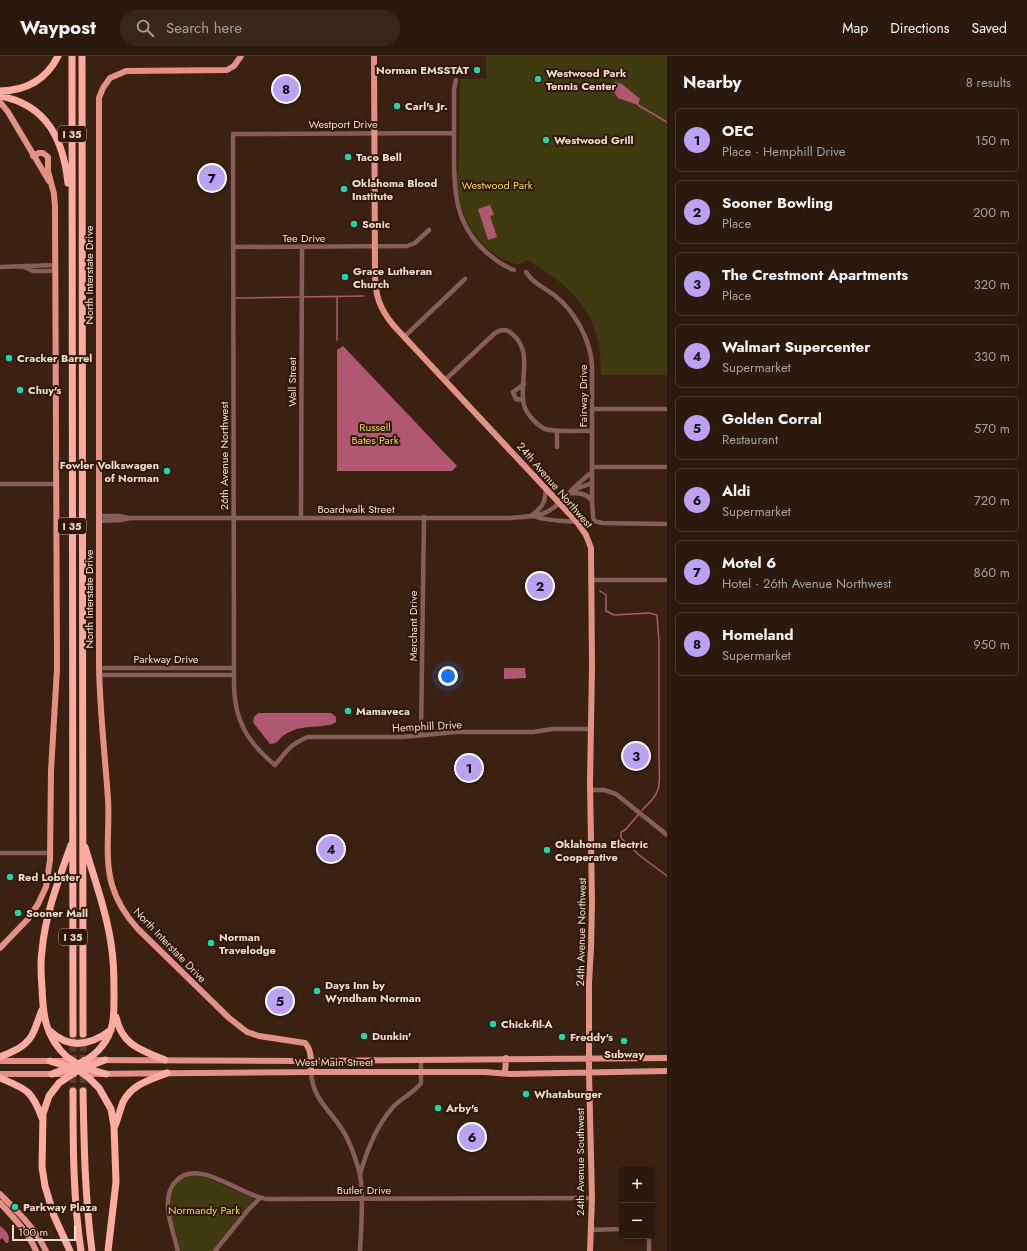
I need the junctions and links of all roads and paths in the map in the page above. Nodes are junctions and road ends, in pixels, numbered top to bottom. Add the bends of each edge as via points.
1 (58, 56) edge
2 (72, 56) edge
3 (82, 56) edge
4 (241, 56) edge
5 (374, 56) edge
6 (456, 80) dead end
7 (0, 91) edge
8 (0, 96) edge
9 (0, 102) edge
10 (375, 133) junction
11 (454, 133) junction
12 (233, 134) joint
13 (33, 156) junction
14 (51, 184) junction
15 (72, 213) junction
16 (429, 230) dead end
17 (233, 247) junction
18 (302, 247) junction
19 (374, 247) junction
20 (0, 267) edge
21 (56, 268) junction
22 (514, 270) dead end
23 (526, 272) dead end
24 (465, 279) dead end
25 (405, 336) junction
26 (445, 380) junction
27 (524, 384) junction
28 (523, 400) junction
29 (592, 409) junction
30 (667, 409) edge
31 (592, 430) junction
32 (557, 431) junction
33 (557, 447) dead end
34 (667, 467) edge
35 (592, 470) junction
36 (592, 483) junction
37 (0, 484) edge
38 (56, 484) junction
39 (546, 488) junction
40 (572, 491) junction
41 (592, 501) junction
42 (559, 503) junction
43 (532, 516) junction
44 (424, 517) junction
45 (99, 518) junction
46 (233, 518) junction
47 (301, 518) junction
48 (577, 522) junction
49 (667, 524) edge
50 (591, 580) junction
51 (667, 580) edge
52 (99, 668) junction
53 (234, 668) junction
54 (100, 675) junction
55 (234, 675) junction
56 (591, 730) junction
57 (421, 734) junction
58 (275, 765) joint
59 (591, 790) junction
60 (666, 834) edge
61 (73, 839) junction
62 (83, 839) junction
63 (0, 853) edge
64 (51, 853) junction
65 (0, 948) edge
66 (42, 1010) junction
67 (114, 1011) junction
68 (47, 1028) junction
69 (112, 1029) junction
70 (73, 1034) tunnel mouth
71 (83, 1034) tunnel mouth
72 (0, 1057) edge
73 (506, 1058) junction
74 (590, 1058) junction
75 (667, 1058) edge
76 (105, 1060) joint
77 (165, 1060) junction
78 (421, 1060) junction
79 (0, 1061) edge
80 (50, 1061) joint
81 (310, 1061) junction
82 (78, 1067) junction
83 (667, 1071) edge
84 (311, 1072) junction
85 (422, 1072) junction
86 (589, 1073) junction
87 (0, 1074) edge
88 (52, 1074) joint
89 (106, 1074) joint
90 (167, 1074) junction
91 (505, 1074) junction
92 (0, 1078) edge
93 (73, 1091) tunnel mouth
94 (84, 1091) tunnel mouth
95 (42, 1120) junction
96 (114, 1126) junction
97 (360, 1176) junction
98 (0, 1194) edge
99 (260, 1198) junction
100 (361, 1198) junction
101 (592, 1198) junction
102 (0, 1203) edge
103 (590, 1230) junction
104 (619, 1230) edge
105 (649, 1239) edge
106 (36, 1251) edge
107 (46, 1251) edge
108 (70, 1251) edge
109 (81, 1251) edge
110 (92, 1251) edge
111 (108, 1251) edge
112 (178, 1251) edge
113 (215, 1251) edge
114 (360, 1251) edge
115 (590, 1251) edge
116 (649, 1251) edge

1 - 7 highway via 50,70 34,83 18,89
2 - 15 highway, I 35
3 - 62 highway, I 35
4 - 45 main road, North Interstate Drive via 234,66 227,70 126,70 110,78 100,93
5 - 10 main road, 24th Avenue Northwest
6 - 11 street
8 - 15 highway via 33,109 52,128 65,161
9 - 13 main road
10 - 11 street, Westport Drive
10 - 12 street, Westport Drive
10 - 19 main road, 24th Avenue Northwest
11 - 22 street via 455,192 468,230 481,248
12 - 17 street, 26th Avenue Northwest
13 - 14 main road
13 - 14 main road via 41,152 47,155
14 - 21 main road via 55,198
15 - 61 highway, I 35
16 - 19 street, Tee Drive via 415,243 407,246
17 - 18 street, Tee Drive
17 - 46 street, 26th Avenue Northwest
18 - 19 street, Tee Drive
18 - 47 street, Wall Street
19 - 25 main road, 24th Avenue Northwest via 377,297 389,319
20 - 21 street via 24,267 34,271
21 - 38 main road
23 - 29 street, Fairway Drive via 532,281 559,299 582,332 592,359
24 - 25 street
25 - 26 main road, 24th Avenue Northwest
26 - 27 street via 495,333 505,330 513,334 522,347
26 - 39 main road, 24th Avenue Northwest
27 - 28 street
27 - 28 street via 514,392 516,399
28 - 32 street via 526,411 540,426 548,431
29 - 30 street
29 - 31 street, Fairway Drive
31 - 32 street
31 - 35 street, Fairway Drive
32 - 33 street
34 - 35 street
35 - 36 street, Fairway Drive
35 - 40 street, Boardwalk Street
36 - 40 street
36 - 41 street, Fairway Drive
37 - 38 street
38 - 64 main road via 57,669 51,771
39 - 42 main road, 24th Avenue Northwest
39 - 43 street via 543,505
40 - 41 street via 589,496
40 - 42 street, Boardwalk Street
41 - 49 street, Fairway Drive via 595,522
42 - 43 street, Boardwalk Street via 546,513
42 - 48 main road, 24th Avenue Northwest
43 - 44 street, Boardwalk Street
43 - 48 street via 544,520
44 - 47 street, Boardwalk Street
44 - 57 street, Merchant Drive
45 - 46 street, Boardwalk Street
45 - 52 main road, North Interstate Drive
46 - 47 street, Boardwalk Street
46 - 53 street, 26th Avenue Northwest
48 - 50 main road, 24th Avenue Northwest via 591,548
50 - 51 street
50 - 56 main road, 24th Avenue Northwest
52 - 53 street, Parkway Drive
52 - 54 main road, North Interstate Drive
53 - 55 street, 26th Avenue Northwest
54 - 55 street, Parkway Drive
54 - 81 main road, North Interstate Drive via 107,776 109,868 112,886 121,906 138,929 235,1024 259,1036 305,1043 309,1049
55 - 58 street, 26th Avenue Northwest via 235,705 243,729 258,750
56 - 57 street, Hemphill Drive
56 - 59 main road, 24th Avenue Northwest
57 - 58 street, Hemphill Drive via 403,737 308,737 288,747
59 - 60 street via 604,790 616,794
59 - 74 main road, 24th Avenue Northwest
61 - 66 highway via 43,938
61 - 70 highway, I 35
62 - 67 highway via 112,950
62 - 71 highway, I 35
63 - 64 street
64 - 65 main road via 48,879 38,904 28,919
66 - 68 highway
66 - 72 highway via 35,1030 27,1042
67 - 69 highway
67 - 77 highway via 119,1028 129,1042 142,1051
68 - 69 highway via 60,1039 76,1043 92,1041
68 - 82 highway via 58,1046
69 - 82 highway via 102,1046
73 - 74 main road, West Main Street
73 - 78 main road, West Main Street
73 - 91 main road
74 - 75 main road, West Main Street
74 - 86 main road, 24th Avenue Northwest
76 - 77 main road, West Main Street
76 - 82 highway
77 - 81 main road, West Main Street
78 - 81 main road, West Main Street
78 - 85 street
79 - 80 main road
80 - 82 highway
81 - 84 main road
82 - 88 highway
82 - 89 highway
82 - 95 highway via 59,1083 49,1096
82 - 96 highway via 104,1095 111,1109
83 - 86 main road, West Main Street
84 - 85 main road, West Main Street
84 - 90 main road, West Main Street
84 - 97 street via 316,1095 344,1131
85 - 91 main road, West Main Street
85 - 97 street via 420,1084 392,1108 377,1130
86 - 91 main road, West Main Street
86 - 101 main road, 24th Avenue Southwest
87 - 88 main road
89 - 90 main road, West Main Street
90 - 96 highway via 145,1082 130,1092
92 - 95 highway via 28,1092
93 - 109 highway via 74,1173
94 - 110 highway via 85,1188
95 - 108 highway via 42,1167 45,1186 54,1216
96 - 111 highway via 116,1182
97 - 100 street
98 - 107 main road via 26,1219
99 - 100 street, Butler Drive
99 - 112 street, Butler Drive via 208,1175 192,1172 183,1176 170,1187 167,1198
99 - 113 street
100 - 101 street, Butler Drive
100 - 114 street
101 - 103 main road, 24th Avenue Southwest
102 - 106 main road via 18,1221
103 - 104 street
103 - 115 main road, 24th Avenue Southwest
105 - 116 street

